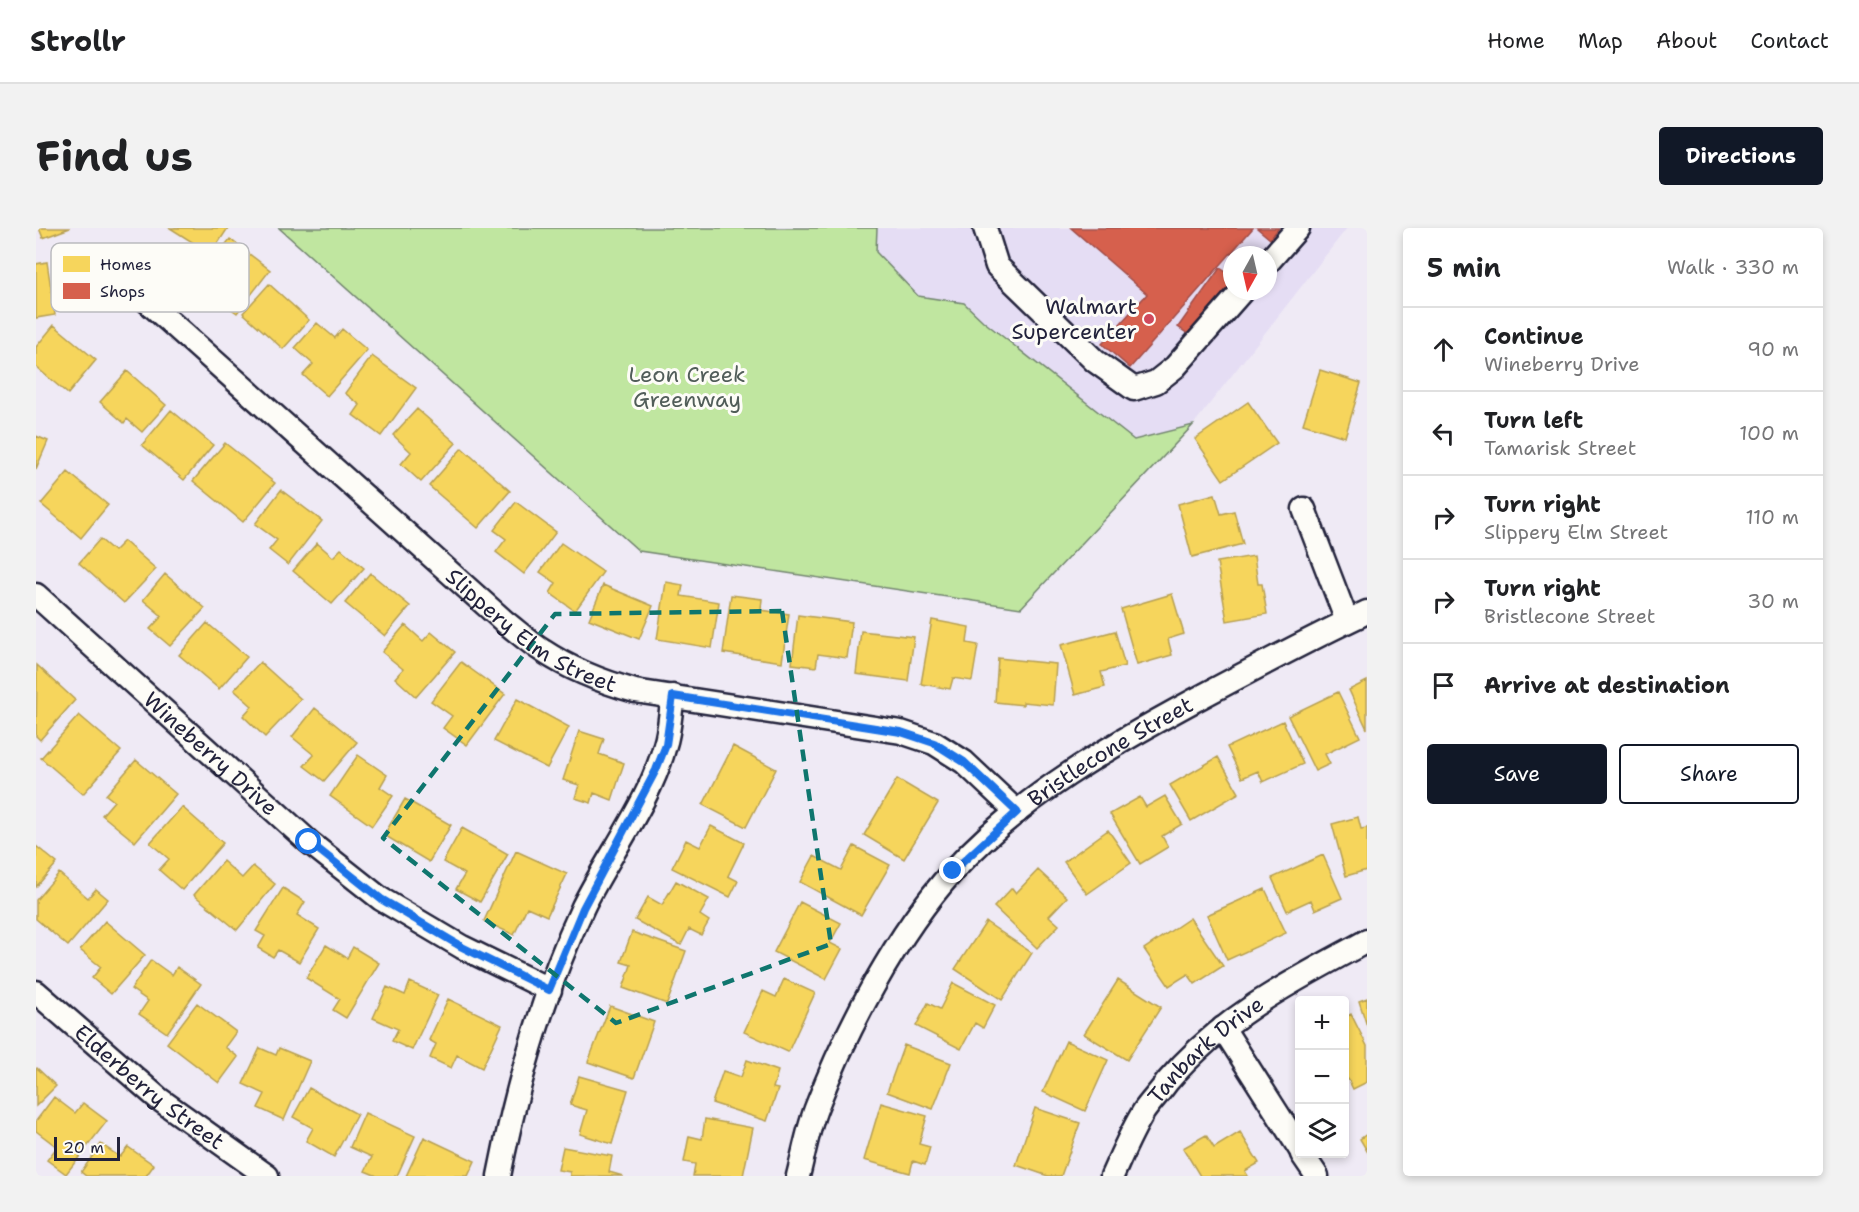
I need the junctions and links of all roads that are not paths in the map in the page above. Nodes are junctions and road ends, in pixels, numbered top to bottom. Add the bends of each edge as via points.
1 (985, 228) edge
2 (1298, 228) edge
3 (1277, 252) edge
4 (1234, 300) edge
5 (159, 312) edge
6 (1304, 509) dead end
7 (36, 596) edge
8 (1357, 617) edge
9 (673, 696) junction
10 (1017, 812) junction
11 (1367, 941) edge
12 (549, 990) junction
13 (36, 992) edge
14 (1223, 1028) junction
15 (1295, 1143) edge
16 (1305, 1158) edge
17 (267, 1176) edge
18 (499, 1176) edge
19 (798, 1176) edge
20 (1112, 1176) edge
21 (1317, 1176) edge

1 - 4 street via 997,266 1095,361 1134,389 1156,382 1175,367
2 - 3 street
5 - 9 street, Slippery Elm Street via 496,614 543,651 615,685
6 - 8 street
7 - 12 street, Wineberry Drive via 309,842 381,899 462,947
8 - 10 street, Bristlecone Street via 1120,740
9 - 10 street, Slippery Elm Street via 901,732 934,743 964,762
9 - 12 street via 666,745 656,770 583,908
10 - 19 street, Bristlecone Street via 953,871 900,943 844,1042 816,1108
11 - 14 street, Tanbark Drive via 1257,1002
12 - 18 street
13 - 17 street, Elderberry Street via 159,1099
14 - 15 street
14 - 20 street, Tanbark Drive via 1182,1065 1146,1109
16 - 21 street

